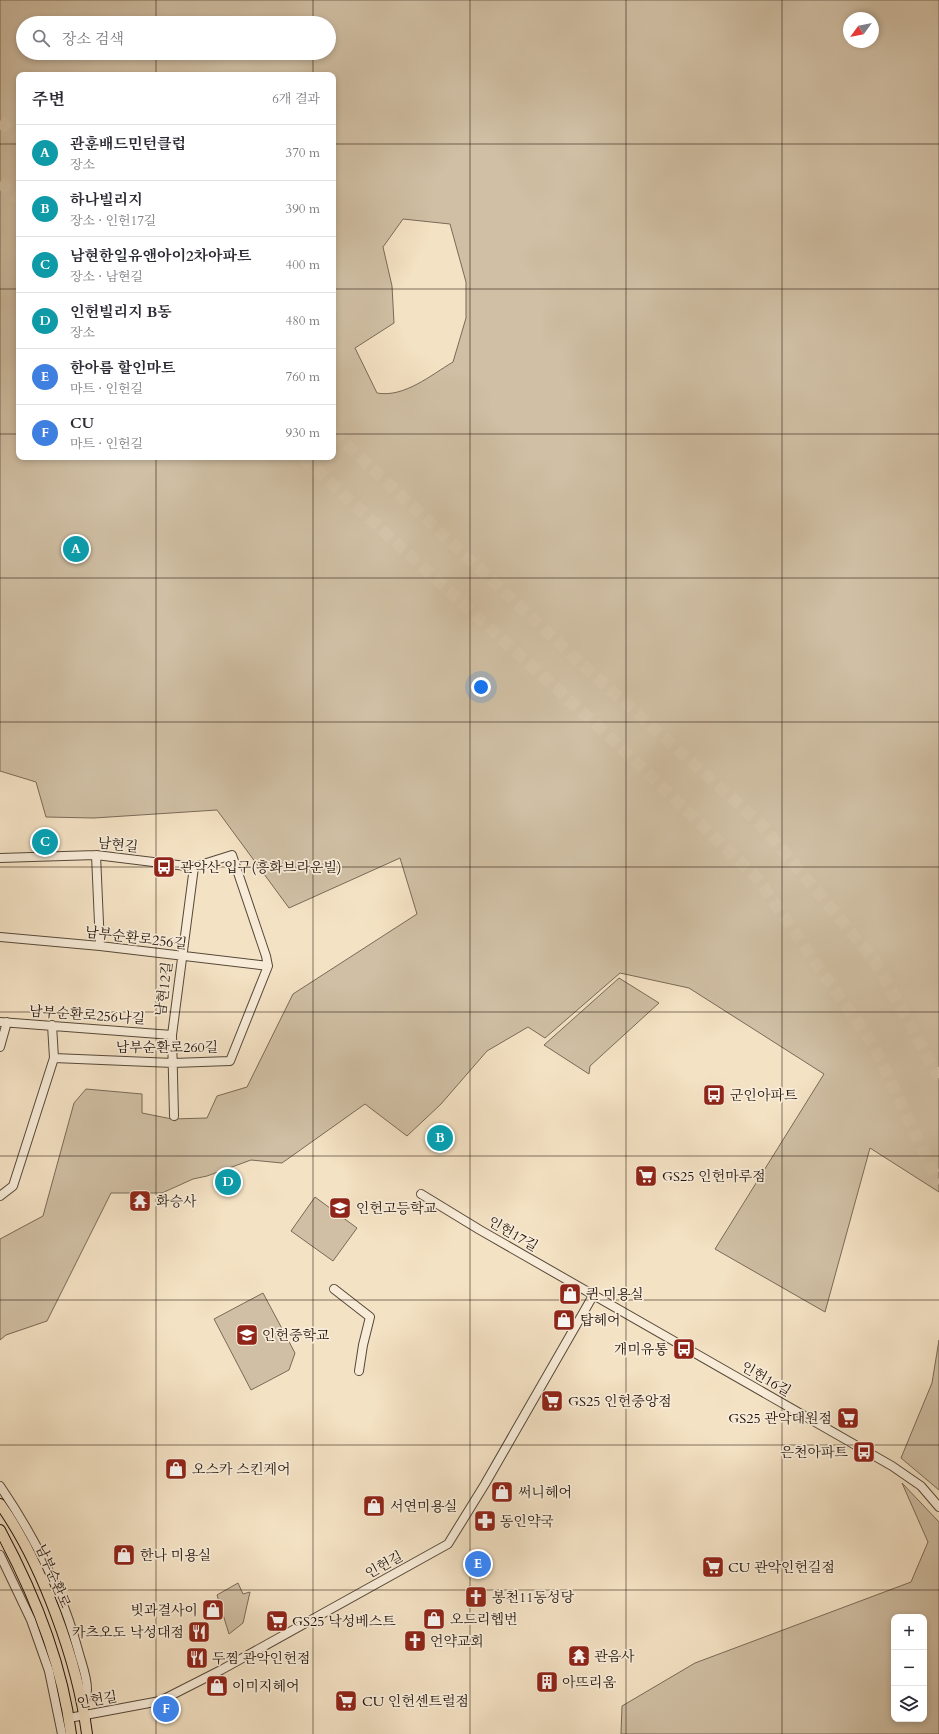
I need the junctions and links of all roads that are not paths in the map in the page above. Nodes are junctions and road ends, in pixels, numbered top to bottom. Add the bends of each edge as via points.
1 (96, 855) junction
2 (0, 858) edge
3 (194, 867) junction
4 (0, 937) edge
5 (100, 946) junction
6 (181, 957) junction
7 (268, 966) junction
8 (4, 1022) edge
9 (52, 1025) junction
10 (172, 1034) junction
11 (0, 1047) edge
12 (54, 1058) junction
13 (173, 1063) junction
14 (174, 1116) dead end
15 (421, 1194) dead end
16 (0, 1196) edge
17 (334, 1289) dead end
18 (594, 1294) junction
19 (359, 1371) dead end
20 (0, 1486) edge
21 (0, 1504) edge
22 (939, 1507) edge
23 (0, 1530) edge
24 (0, 1555) edge
25 (84, 1713) junction
26 (69, 1718) junction
27 (62, 1734) edge
28 (71, 1734) edge
29 (87, 1734) edge

1 - 2 street, 남현길
1 - 3 street, 남현길
1 - 5 street
3 - 6 street, 남현12길
3 - 7 street, 남현길 via 232,855
4 - 5 street, 남부순환로256길
5 - 6 street, 남부순환로256길
6 - 7 street, 남부순환로256길
6 - 10 street, 남현12길
7 - 13 street, 남부순환로260길 via 230,1061
8 - 9 street, 남부순환로256나길
8 - 11 street
9 - 10 street, 남부순환로256나길
9 - 12 street
10 - 13 street, 남현12길
12 - 13 street, 남부순환로260길
12 - 16 street via 13,1186
13 - 14 street, 남현12길
15 - 18 street, 인헌17길
17 - 19 street via 370,1318
18 - 22 street, 인헌16길 via 896,1469 921,1486
18 - 25 street, 인헌길 via 448,1544 160,1701
20 - 25 street via 42,1555 65,1611 87,1689
21 - 25 main road, 남부순환로 via 18,1532 49,1599 72,1662
23 - 26 main road, 남부순환로 via 42,1619 56,1662
24 - 27 street via 31,1620 49,1671
25 - 26 street, 인헌길
25 - 29 main road, 남부순환로
26 - 28 main road, 남부순환로

